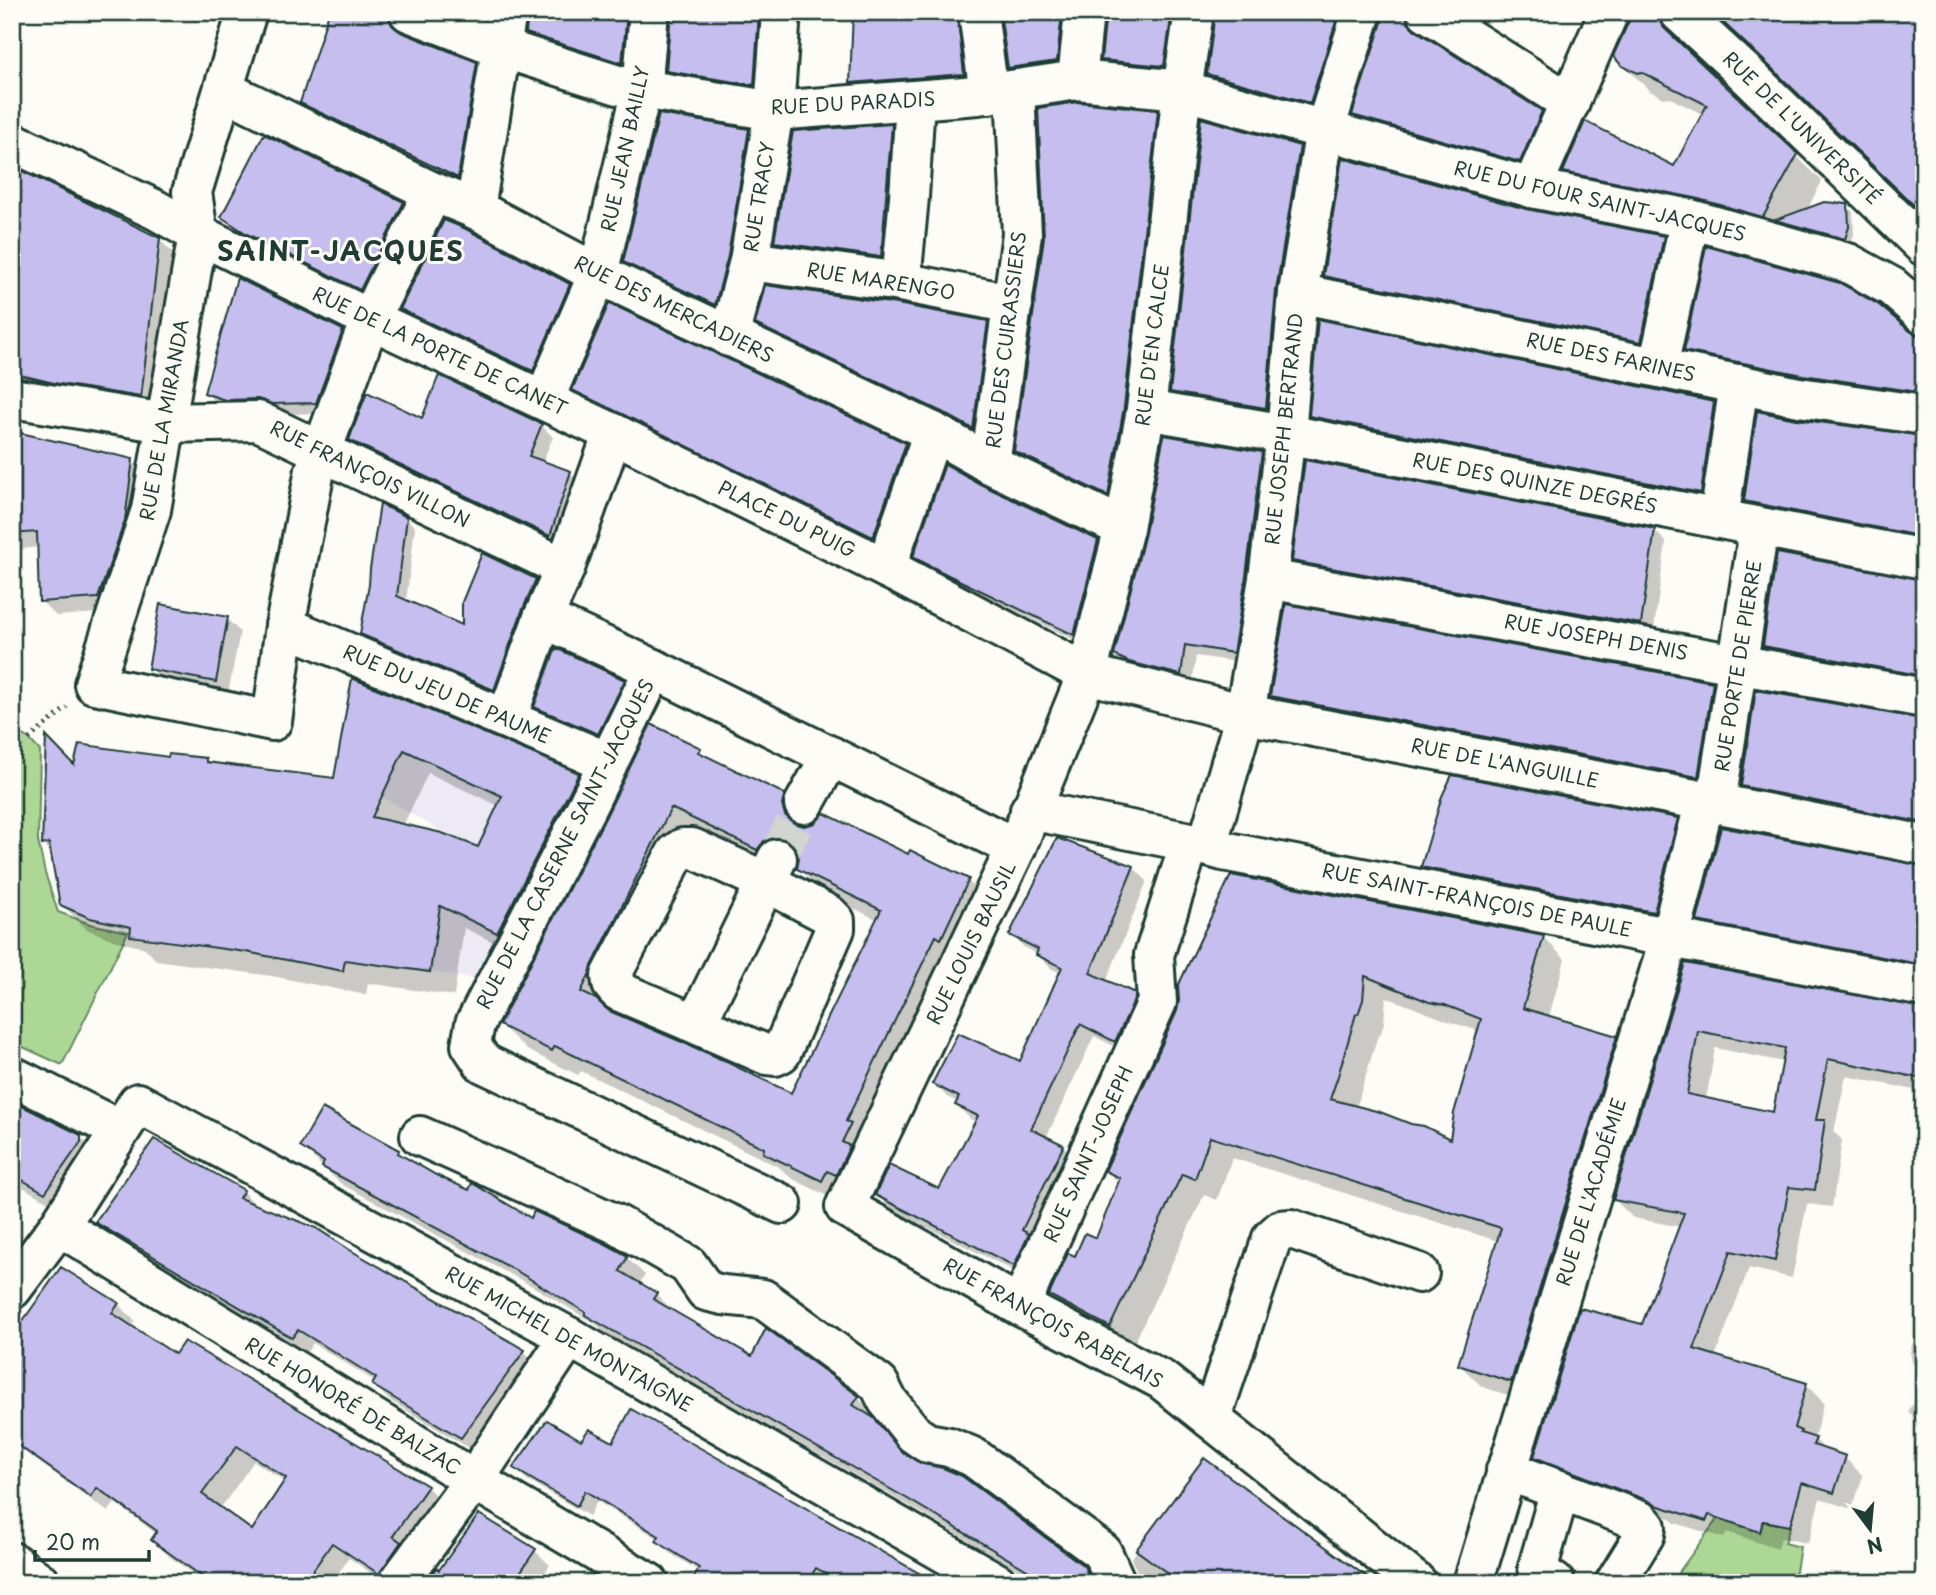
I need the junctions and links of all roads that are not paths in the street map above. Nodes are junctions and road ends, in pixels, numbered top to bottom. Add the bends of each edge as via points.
1 (247, 12) edge
2 (410, 12) edge
3 (649, 12) edge
4 (781, 12) edge
5 (978, 12) edge
6 (1084, 12) edge
7 (1194, 12) edge
8 (1362, 12) edge
9 (1427, 12) edge
10 (1609, 12) edge
11 (1679, 12) edge
12 (505, 30) edge
13 (1077, 80) junction
14 (642, 89) junction
15 (224, 90) junction
16 (1182, 90) junction
17 (1002, 92) junction
18 (915, 101) junction
19 (1570, 103) junction
20 (774, 111) junction
21 (1325, 129) junction
22 (12, 142) edge
23 (1532, 188) junction
24 (433, 192) junction
25 (475, 209) junction
26 (1690, 219) junction
27 (198, 234) junction
28 (1924, 246) edge
29 (749, 261) junction
30 (598, 274) junction
31 (901, 282) junction
32 (1298, 293) junction
33 (1013, 304) junction
34 (1924, 315) edge
35 (370, 319) junction
36 (729, 337) junction
37 (1658, 367) junction
38 (1739, 384) junction
39 (12, 398) edge
40 (544, 400) junction
41 (1146, 410) junction
42 (1924, 415) edge
43 (165, 423) junction
44 (933, 432) junction
45 (612, 433) junction
46 (1286, 434) junction
47 (322, 450) junction
48 (990, 464) junction
49 (1719, 519) junction
50 (1124, 528) junction
51 (1759, 528) junction
52 (1924, 559) edge
53 (565, 568) junction
54 (886, 568) junction
55 (1268, 579) junction
56 (544, 618) junction
57 (285, 626) junction
58 (1739, 663) junction
59 (654, 668) junction
60 (1087, 674) junction
61 (1924, 698) edge
62 (1245, 715) junction
63 (507, 718) junction
64 (831, 756) junction
65 (608, 762) junction
66 (1711, 802) junction
67 (804, 804) tunnel mouth
68 (1030, 810) junction
69 (1198, 844) junction
70 (1924, 845) edge
71 (1016, 848) junction
72 (771, 871) junction
73 (1670, 937) junction
74 (1924, 987) edge
75 (1157, 1002) joint
76 (696, 1024) junction
77 (12, 1076) edge
78 (129, 1117) junction
79 (420, 1136) dead end
80 (782, 1204) dead end
81 (845, 1207) joint
82 (59, 1226) junction
83 (1419, 1273) dead end
84 (12, 1289) edge
85 (1020, 1306) junction
86 (569, 1337) junction
87 (1211, 1419) junction
88 (1506, 1470) junction
89 (474, 1480) junction
90 (1560, 1490) junction
91 (12, 1562) edge
92 (994, 1582) edge
93 (41, 1583) edge
94 (398, 1583) edge
95 (649, 1583) edge
96 (1116, 1583) edge
97 (1418, 1583) edge
98 (1473, 1583) edge
99 (1555, 1583) edge
100 (1615, 1583) edge

1 - 15 street, RUE DE LA MIRANDA
2 - 12 street, RUE DU PARADIS
3 - 14 street, RUE JEAN BAILLY
4 - 20 street, RUE TRACY
5 - 17 street, RUE DES CUIRASSIERS
6 - 13 street
7 - 16 street, RUE D'EN CALCE
8 - 21 street, RUE JOSEPH BERTRAND
9 - 19 street
10 - 19 street
11 - 28 street, RUE DE L'UNIVERSITÉ
12 - 14 street, RUE DU PARADIS via 618,85
12 - 25 street
13 - 16 street, RUE DU PARADIS
13 - 17 street, RUE DU PARADIS
14 - 20 street, RUE DU PARADIS
14 - 30 street, RUE JEAN BAILLY
15 - 24 street, RUE DES MERCADIERS
15 - 27 street, RUE DE LA MIRANDA via 192,192
16 - 21 street, RUE DU FOUR SAINT-JACQUES
16 - 41 street, RUE D'EN CALCE
17 - 18 street, RUE DU PARADIS
17 - 33 street, RUE DES CUIRASSIERS via 1022,234
18 - 20 street, RUE DU PARADIS
18 - 31 street
19 - 23 street
20 - 29 street, RUE TRACY
21 - 23 street, RUE DU FOUR SAINT-JACQUES
21 - 32 street, RUE JOSEPH BERTRAND
22 - 27 street, RUE DE LA PORTE DE CANET
23 - 26 street, RUE DU FOUR SAINT-JACQUES
24 - 25 street, RUE DES MERCADIERS
24 - 35 street
25 - 30 street, RUE DES MERCADIERS
26 - 34 street, RUE DU FOUR SAINT-JACQUES via 1849,262 1892,287
26 - 37 street
27 - 35 street, RUE DE LA PORTE DE CANET
27 - 43 street, RUE DE LA MIRANDA
29 - 31 street, RUE MARENGO
29 - 36 street, RUE TRACY
30 - 36 street, RUE DES MERCADIERS
30 - 40 street, RUE JEAN BAILLY
31 - 33 street, RUE MARENGO
32 - 37 street, RUE DES FARINES
32 - 46 street, RUE JOSEPH BERTRAND
33 - 48 street, RUE DES CUIRASSIERS
35 - 40 street, RUE DE LA PORTE DE CANET
35 - 47 street
36 - 44 street, RUE DES MERCADIERS
37 - 38 street, RUE DES FARINES
38 - 42 street, RUE DES FARINES
38 - 49 street
39 - 43 street, RUE FRANÇOIS VILLON
40 - 45 street, RUE DE LA PORTE DE CANET
41 - 46 street, RUE DES QUINZE DEGRÉS
41 - 50 street, RUE D'EN CALCE
43 - 47 street, RUE FRANÇOIS VILLON via 258,421
43 - 57 street, RUE DE LA MIRANDA via 150,510 99,670 272,721
44 - 48 street, RUE DES MERCADIERS
44 - 54 street
45 - 53 street
45 - 54 street, PLACE DU PUIG
46 - 49 street, RUE DES QUINZE DEGRÉS
46 - 55 street, RUE JOSEPH BERTRAND
47 - 53 street, RUE FRANÇOIS VILLON
47 - 57 street
48 - 50 street, RUE DES MERCADIERS
49 - 51 street, RUE DES QUINZE DEGRÉS
50 - 60 street, RUE D'EN CALCE
51 - 52 street, RUE DES QUINZE DEGRÉS
51 - 58 street, RUE PORTE DE PIERRE
53 - 56 street
54 - 60 street, PLACE DU PUIG
55 - 58 street, RUE JOSEPH DENIS
55 - 62 street, RUE JOSEPH BERTRAND
56 - 59 street
56 - 63 street
57 - 63 street, RUE DU JEU DE PAUME
58 - 61 street, RUE JOSEPH DENIS
58 - 66 street, RUE PORTE DE PIERRE
59 - 64 street
59 - 65 street, RUE DE LA CASERNE SAINT-JACQUES
60 - 62 street, RUE DE L'ANGUILLE
60 - 68 street, RUE LOUIS BAUSIL
62 - 66 street, RUE DE L'ANGUILLE
62 - 69 street, RUE JOSEPH BERTRAND
63 - 65 street, RUE DU JEU DE PAUME
64 - 67 street
64 - 71 street
65 - 80 street, RUE DE LA CASERNE SAINT-JACQUES via 475,1024 471,1045 483,1063
66 - 70 street, RUE DE L'ANGUILLE
66 - 73 street, RUE DE L'ACADÉMIE
68 - 69 street, RUE SAINT-FRANÇOIS DE PAULE
68 - 71 street, RUE LOUIS BAUSIL
69 - 73 street, RUE SAINT-FRANÇOIS DE PAULE
69 - 75 street, RUE JOSEPH BERTRAND via 1154,955
71 - 81 street, RUE LOUIS BAUSIL
72 - 76 street
72 - 76 street via 835,921 781,1052 767,1055
72 - 76 street via 683,848 676,853 611,976 618,991
73 - 74 street, RUE SAINT-FRANÇOIS DE PAULE
73 - 88 street, RUE DE L'ACADÉMIE
75 - 85 street, RUE SAINT-JOSEPH
77 - 78 street, RUE MICHEL DE MONTAIGNE
78 - 82 street
78 - 86 street, RUE MICHEL DE MONTAIGNE
79 - 96 street via 615,1224 688,1265 706,1291 763,1299 879,1384 914,1434 927,1443 973,1457 1102,1552
81 - 85 street, RUE FRANÇOIS RABELAIS
82 - 84 street
82 - 89 street, RUE HONORÉ DE BALZAC
83 - 87 street via 1291,1229 1281,1230 1272,1238
85 - 87 street, RUE FRANÇOIS RABELAIS via 1162,1380
86 - 89 street
86 - 92 street, RUE MICHEL DE MONTAIGNE
87 - 97 street, RUE FRANÇOIS RABELAIS
88 - 90 street
88 - 98 street, RUE DE L'ACADÉMIE
89 - 94 street
89 - 95 street, RUE HONORÉ DE BALZAC
90 - 99 street via 1538,1567
90 - 100 street via 1646,1527
91 - 93 street

